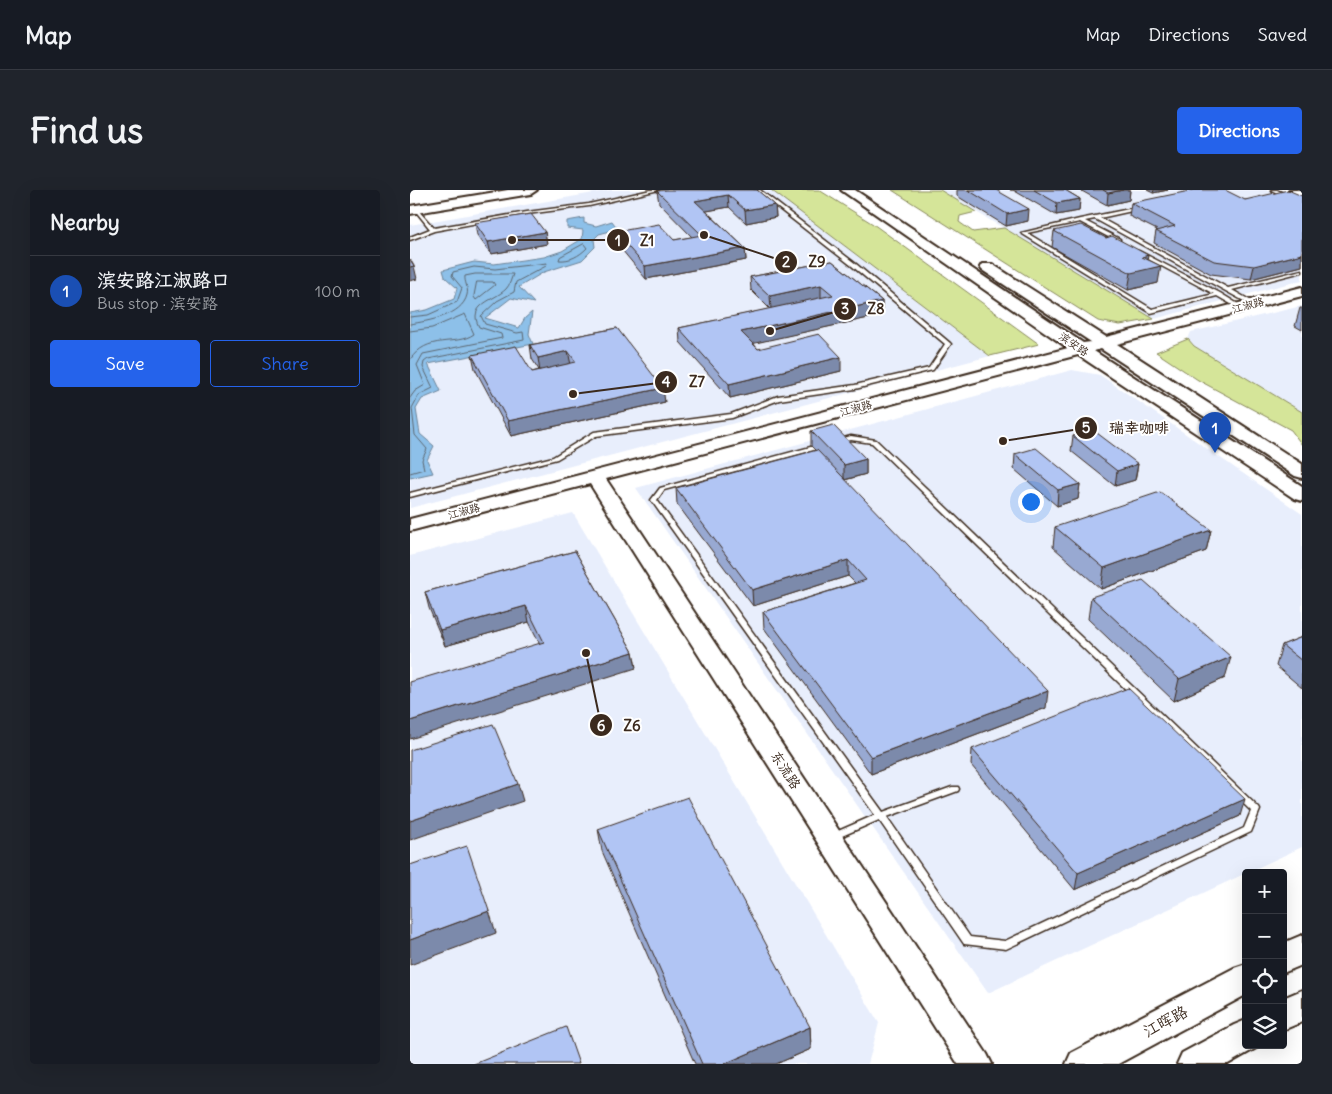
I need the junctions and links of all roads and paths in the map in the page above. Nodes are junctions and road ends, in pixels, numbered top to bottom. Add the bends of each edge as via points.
1 (487, 190) edge
2 (530, 190) edge
3 (658, 190) edge
4 (757, 190) edge
5 (847, 190) edge
6 (870, 190) edge
7 (1273, 190) edge
8 (1295, 190) edge
9 (1302, 193) edge
10 (1302, 203) edge
11 (413, 204) edge
12 (1144, 207) edge
13 (1095, 217) junction
14 (1080, 220) junction
15 (433, 230) junction
16 (410, 238) edge
17 (1123, 243) edge
18 (1132, 248) edge
19 (1302, 271) edge
20 (1227, 290) junction
21 (1302, 291) edge
22 (1218, 294) junction
23 (1247, 306) junction
24 (1103, 343) junction
25 (1082, 350) junction
26 (1302, 472) edge
27 (595, 477) junction
28 (1302, 495) edge
29 (410, 496) edge
30 (410, 525) edge
31 (955, 789) dead end
32 (881, 816) junction
33 (830, 838) junction
34 (1302, 949) edge
35 (1287, 956) edge
36 (1242, 980) edge
37 (1302, 1005) edge
38 (1287, 1014) edge
39 (1242, 1038) edge
40 (976, 1064) edge
41 (1084, 1064) edge
42 (1195, 1064) edge

1 - 11 main road
2 - 11 main road
3 - 15 lane via 589,205
4 - 29 lane via 948,344 931,369 855,387 778,398 732,416 594,434 555,458
5 - 25 main road, 滨安路
6 - 24 main road, 滨安路
7 - 10 lane
8 - 9 main road
11 - 15 lane
12 - 13 lane
13 - 14 lane
13 - 20 lane
14 - 17 lane
14 - 22 lane via 1023,233 1151,311
15 - 16 lane
18 - 22 lane
19 - 20 lane
20 - 23 lane
21 - 23 main road, 江淑路
22 - 23 lane
23 - 24 main road, 江淑路
24 - 25 main road, 江淑路
24 - 26 main road, 滨安路
25 - 27 main road, 江淑路
25 - 28 main road, 滨安路
27 - 30 main road, 江淑路
27 - 33 main road, 东流路
31 - 32 lane
32 - 32 lane via 967,941 1006,944 1248,830 1256,810 874,441 851,438 662,489 654,500
32 - 33 lane
33 - 40 main road, 东流路
34 - 35 main road
36 - 41 main road, 江晖路
37 - 38 main road
39 - 42 main road

